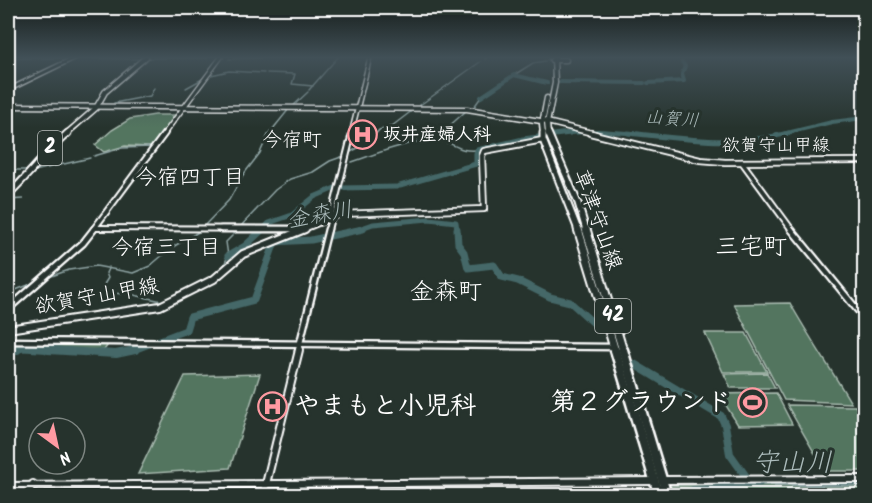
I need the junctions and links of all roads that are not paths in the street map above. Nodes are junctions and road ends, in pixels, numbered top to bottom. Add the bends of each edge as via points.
1 (28, 80) edge
2 (119, 80) edge
3 (204, 80) edge
4 (364, 80) edge
5 (555, 80) edge
6 (8, 90) edge
7 (8, 106) edge
8 (98, 106) junction
9 (186, 106) junction
10 (358, 106) junction
11 (545, 122) junction
12 (543, 140) junction
13 (864, 161) edge
14 (742, 162) junction
15 (8, 195) edge
16 (331, 216) junction
17 (95, 228) junction
18 (299, 229) junction
19 (8, 309) edge
20 (864, 318) edge
21 (8, 329) edge
22 (8, 341) edge
23 (299, 345) junction
24 (613, 347) junction
25 (622, 347) junction
26 (864, 479) edge
27 (658, 481) junction
28 (266, 483) junction
29 (33, 484) junction
30 (8, 486) edge
31 (26, 495) edge
32 (264, 495) edge
33 (659, 495) edge
34 (667, 495) edge

1 - 6 street
2 - 8 main road, 2 via 107,89
3 - 9 street
4 - 10 street
5 - 11 main road, 草津守山線 / 42
7 - 8 main road, 欲賀守山甲線
8 - 9 main road, 欲賀守山甲線
8 - 15 main road, 2 via 51,147
9 - 10 main road, 欲賀守山甲線
9 - 17 street
10 - 11 main road, 欲賀守山甲線 via 462,107
10 - 16 street
11 - 12 main road, 草津守山線 / 42
11 - 14 main road, 欲賀守山甲線 via 681,156
11 - 25 main road, 草津守山線 / 42 via 549,144 578,203
12 - 16 main road, 欲賀守山甲線 via 484,151 484,209
12 - 24 main road, 草津守山線 / 42 via 576,222
13 - 14 main road, 欲賀守山甲線
14 - 20 street
16 - 18 main road, 欲賀守山甲線
16 - 23 street
17 - 18 street
17 - 19 street via 47,277
18 - 21 main road, 欲賀守山甲線 via 243,254 214,279 160,306
22 - 23 street
23 - 24 street
23 - 28 street
24 - 25 street
24 - 27 main road, 草津守山線 / 42
25 - 27 main road, 草津守山線 / 42
26 - 27 street
27 - 28 street
27 - 33 main road, 草津守山線 / 42
27 - 34 main road, 草津守山線 / 42
28 - 29 street
28 - 32 street
29 - 30 street
29 - 31 street

